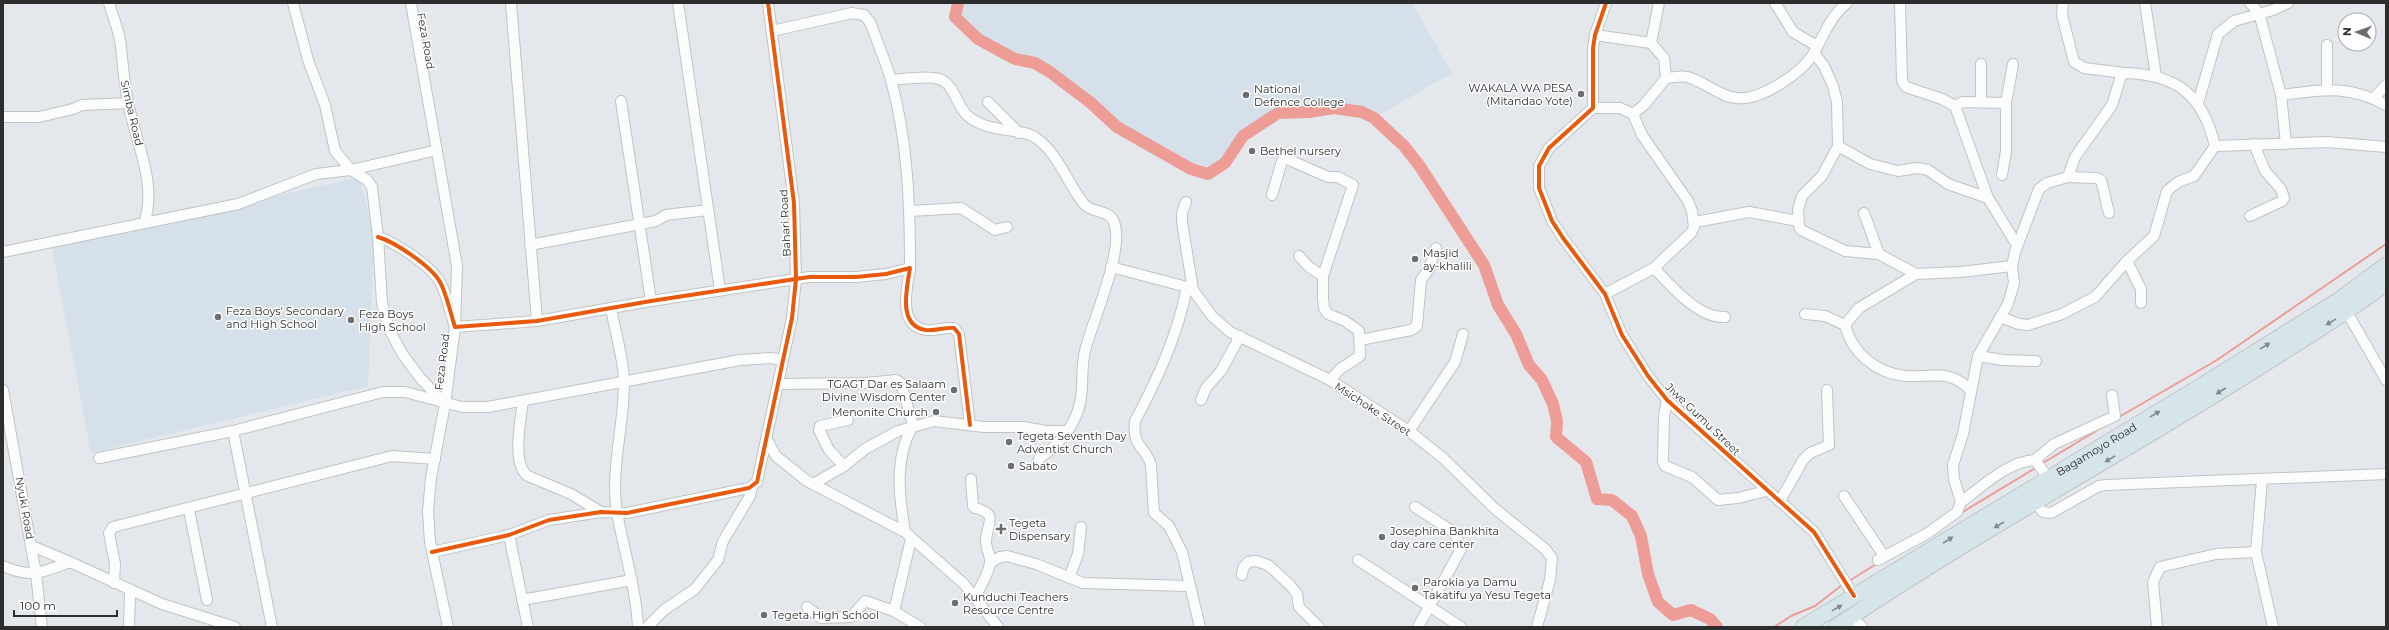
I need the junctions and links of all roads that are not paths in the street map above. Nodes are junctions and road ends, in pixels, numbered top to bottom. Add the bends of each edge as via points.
1 (109, 3) edge
2 (293, 3) edge
3 (411, 3) edge
4 (511, 3) edge
5 (678, 3) edge
6 (768, 3) edge
7 (1606, 3) edge
8 (1659, 3) edge
9 (1775, 3) edge
10 (1847, 3) edge
11 (1900, 3) edge
12 (2063, 3) edge
13 (2145, 3) edge
14 (2250, 3) edge
15 (2288, 3) edge
16 (2259, 13) junction
17 (772, 31) junction
18 (1595, 35) junction
19 (1651, 43) junction
20 (2327, 45) dead end
21 (1815, 50) junction
22 (1981, 64) dead end
23 (2013, 64) dead end
24 (2124, 73) junction
25 (2156, 76) junction
26 (1666, 78) junction
27 (891, 80) junction
28 (2386, 85) edge
29 (2326, 89) junction
30 (2281, 95) junction
31 (2374, 98) junction
32 (621, 101) dead end
33 (988, 102) dead end
34 (1981, 102) junction
35 (128, 103) junction
36 (2006, 103) junction
37 (2198, 103) junction
38 (2386, 104) edge
39 (1955, 106) junction
40 (1594, 108) junction
41 (1632, 114) junction
42 (3, 116) edge
43 (1019, 133) junction
44 (2254, 144) junction
45 (2286, 144) junction
46 (1838, 146) junction
47 (2216, 146) junction
48 (2386, 147) edge
49 (437, 150) junction
50 (351, 170) junction
51 (2002, 175) dead end
52 (2068, 177) junction
53 (1272, 196) dead end
54 (1988, 198) junction
55 (1186, 202) dead end
56 (708, 210) junction
57 (910, 211) junction
58 (1864, 213) dead end
59 (2110, 213) dead end
60 (2250, 216) dead end
61 (1798, 221) junction
62 (1695, 222) junction
63 (144, 223) junction
64 (640, 224) junction
65 (1007, 227) dead end
66 (378, 237) junction
67 (530, 245) junction
68 (2017, 245) junction
69 (1436, 248) dead end
70 (3, 252) edge
71 (1879, 254) junction
72 (1299, 256) dead end
73 (2127, 261) junction
74 (2386, 265) edge
75 (2012, 266) junction
76 (1111, 267) junction
77 (910, 268) junction
78 (1654, 268) junction
79 (1916, 274) junction
80 (1323, 276) junction
81 (796, 279) junction
82 (2386, 283) edge
83 (1190, 289) junction
84 (720, 290) junction
85 (1605, 294) junction
86 (651, 301) junction
87 (2141, 303) dead end
88 (2343, 306) junction
89 (611, 308) junction
90 (1805, 314) dead end
91 (1725, 317) dead end
92 (2000, 317) junction
93 (537, 321) junction
94 (1845, 325) junction
95 (455, 327) junction
96 (1463, 334) dead end
97 (1240, 336) junction
98 (1360, 340) junction
99 (1978, 356) junction
100 (782, 360) junction
101 (2036, 361) dead end
102 (1330, 380) junction
103 (2386, 380) edge
104 (624, 382) junction
105 (778, 384) junction
106 (3, 390) edge
107 (1828, 390) dead end
108 (1971, 391) junction
109 (2112, 395) dead end
110 (1201, 400) dead end
111 (1667, 400) junction
112 (523, 401) junction
113 (445, 404) junction
114 (848, 420) dead end
115 (913, 425) junction
116 (970, 425) junction
117 (233, 431) junction
118 (1068, 431) junction
119 (1409, 431) junction
120 (767, 440) junction
121 (99, 458) dead end
122 (435, 459) junction
123 (1039, 459) dead end
124 (2035, 460) junction
125 (844, 466) junction
126 (2386, 474) edge
127 (2048, 478) junction
128 (971, 479) dead end
129 (2262, 480) junction
130 (815, 483) junction
131 (752, 487) junction
132 (1766, 491) junction
133 (245, 494) junction
134 (1844, 496) dead end
135 (1780, 501) junction
136 (1961, 502) junction
137 (2035, 504) junction
138 (1415, 507) dead end
139 (189, 510) junction
140 (601, 512) junction
141 (617, 513) junction
142 (1081, 527) dead end
143 (509, 535) junction
144 (908, 535) junction
145 (32, 546) junction
146 (432, 552) junction
147 (2256, 552) junction
148 (1358, 560) dead end
149 (70, 562) junction
150 (990, 563) junction
151 (3, 566) edge
152 (36, 574) junction
153 (1242, 575) dead end
154 (1069, 578) junction
155 (632, 580) junction
156 (114, 583) junction
157 (1189, 586) junction
158 (130, 591) junction
159 (1854, 596) junction
160 (975, 598) junction
161 (207, 600) dead end
162 (522, 600) junction
163 (807, 607) dead end
164 (1431, 607) junction
165 (894, 611) junction
166 (1857, 622) edge
167 (42, 627) edge
168 (129, 627) edge
169 (235, 627) edge
170 (272, 627) edge
171 (448, 627) edge
172 (528, 627) edge
173 (638, 627) edge
174 (647, 627) edge
175 (920, 627) edge
176 (998, 627) edge
177 (1200, 627) edge
178 (1319, 627) edge
179 (1418, 627) edge
180 (1461, 627) edge
181 (1537, 627) edge
182 (1803, 627) edge
183 (1836, 627) edge
184 (2157, 627) edge
185 (2273, 627) edge

1 - 35 street, Simba Road via 121,46 121,64
2 - 50 street via 308,60 325,104 335,151
3 - 49 street, Feza Road
4 - 67 street
5 - 56 street
6 - 17 street, Bahari Road
7 - 18 street
8 - 19 street
9 - 21 street via 1793,32
10 - 21 street via 1833,17
11 - 39 street via 1902,81 1906,87
12 - 24 street via 2062,15 2074,62 2084,68
13 - 25 street
14 - 16 street
15 - 16 street
16 - 30 street
16 - 37 street via 2234,21 2218,34
17 - 27 street via 852,13 864,15 870,22
17 - 81 street, Bahari Road via 794,203
18 - 19 street
18 - 40 street
19 - 26 street via 1664,58
20 - 29 street
21 - 26 street via 1804,65 1776,87 1747,98 1730,97 1689,77
21 - 46 street via 1833,86 1837,102
22 - 34 street
23 - 36 street
24 - 25 street
24 - 52 street via 2112,105 2075,157
25 - 37 street via 2177,85
26 - 41 street via 1644,105
27 - 43 street via 938,78 948,84 967,116 994,129
27 - 57 street via 905,156
28 - 31 street
29 - 30 street
29 - 31 street via 2365,94
30 - 45 street
31 - 38 street
32 - 64 street
33 - 43 street
34 - 36 street
34 - 39 street via 1962,102
35 - 42 street via 82,105 39,117
35 - 63 street, Simba Road via 149,187 149,209
36 - 51 street via 2006,151
37 - 47 street
39 - 54 street
40 - 41 street via 1620,108
40 - 85 street, Jiwe Gumu Street via 1549,148 1539,166 1539,188 1562,238
41 - 62 street via 1642,135 1688,200
43 - 76 street via 1035,137 1050,151 1085,205 1112,218 1116,232
44 - 45 street
44 - 47 street
44 - 60 street via 2265,171 2281,189 2284,198
45 - 48 street via 2327,142
46 - 54 street via 1870,164 1898,171 1917,168 1928,170 1948,184
46 - 61 street via 1822,176 1802,196
47 - 73 street via 2194,176 2178,182 2167,191 2154,236
49 - 50 street
49 - 95 street, Feza Road via 457,266
50 - 63 street via 316,174 238,204
50 - 66 street via 363,176 372,187
52 - 59 street via 2101,180
52 - 68 street via 2047,183 2039,189
53 - 80 street via 1285,158 1353,185
54 - 68 street
55 - 83 street via 1182,222
56 - 64 street via 666,215 656,221
56 - 84 street
57 - 65 street via 961,208 995,230
57 - 77 street
58 - 71 street
61 - 62 street via 1749,212
61 - 71 street via 1801,230 1833,247 1845,251
62 - 78 street via 1691,233
63 - 70 street
64 - 67 street
64 - 86 street
66 - 95 street via 389,240 420,262 440,281
66 - 113 street via 381,297 389,329 403,355
67 - 93 street
68 - 75 street
69 - 98 street via 1429,269 1421,280 1417,326 1411,330
71 - 79 street
72 - 80 street via 1309,267
73 - 87 street via 2141,289
73 - 92 street via 2095,297 2062,314 2028,324 2019,324
74 - 88 highway, Bagamoyo Road
75 - 79 street
75 - 92 street via 2013,291
76 - 83 street
76 - 118 street via 1085,352 1081,402
77 - 81 street via 856,277
77 - 116 street via 905,306 910,320 923,329 948,327 954,328 959,334
78 - 85 street
78 - 91 street via 1692,306 1706,315 1715,318
79 - 94 street via 1858,308
80 - 98 street via 1324,308 1332,317 1354,327 1360,334
81 - 84 street
81 - 100 street, Bahari Road via 792,318
82 - 88 highway, Bagamoyo Road
83 - 97 street, Msichoke Street via 1222,326
83 - 157 street via 1171,344 1135,421 1134,430 1136,441 1149,458 1151,465 1154,513 1169,526 1176,537 1187,568
84 - 86 street
85 - 111 street, Jiwe Gumu Street via 1622,335
86 - 89 street
88 - 103 street
127 -> 88 highway, Bagamoyo Road
88 -> 137 highway, Bagamoyo Road via 2207,400
89 - 93 street
89 - 104 street
90 - 94 street via 1825,316
92 - 99 street
93 - 95 street
94 - 108 street via 1853,346 1865,359 1880,368 1904,376 1952,377 1962,381
95 - 113 street, Feza Road
96 - 119 street via 1455,362
97 - 102 street, Msichoke Street
97 - 110 street
98 - 102 street via 1360,356 1340,369
99 - 101 street
99 - 108 street
100 - 104 street via 740,360
100 - 105 street, Bahari Road
102 - 119 street, Msichoke Street
104 - 112 street
104 - 141 street via 621,433 615,468
105 - 115 street via 898,380
105 - 120 street, Bahari Road
106 - 145 street, Nyuki Road
107 - 135 street via 1829,445 1810,453 1803,460
108 - 136 street via 1963,434 1953,465
109 - 124 street via 2115,416 2054,444
111 - 132 street, Jiwe Gumu Street
111 - 132 street via 1663,461 1665,466 1692,476 1718,500
112 - 113 street via 488,407
112 - 140 street via 518,454 522,471 571,494
113 - 117 street via 405,392 383,392
113 - 122 street, Feza Road
114 - 125 street via 820,426 819,430 829,450
115 - 116 street via 934,421
115 - 125 street via 865,449
115 - 144 street via 904,442 898,492
116 - 118 street
117 - 121 street
117 - 133 street
118 - 123 street via 1063,439
119 - 181 street, Msichoke Street via 1552,558
120 - 130 street via 776,456 808,481
120 - 131 street, Bahari Road via 758,479
122 - 133 street via 392,456
122 - 146 street, Feza Road via 428,511
124 - 127 street
124 - 136 street via 2025,460 2009,467
125 - 130 street
126 - 129 street
159 -> 127 highway, Bagamoyo Road
128 - 150 street via 973,506 989,514 986,542
129 - 137 street via 2106,485 2099,486 2048,514
129 - 147 street
130 - 144 street
131 - 141 street via 627,514
131 - 174 street, Bahari Road via 750,496 723,541 718,560 695,589 664,610
132 - 135 street, Jiwe Gumu Street
133 - 139 street
133 - 170 street
134 - 136 street via 1881,558 1928,533 1957,512
135 - 159 street, Jiwe Gumu Street via 1814,532
137 -> 166 highway, Bagamoyo Road
138 - 164 street via 1455,533 1462,549
139 - 156 street via 110,529 115,564
139 - 161 street
140 - 141 street
140 - 143 street via 549,520
141 - 155 street
142 - 154 street via 1078,554
143 - 146 street
143 - 162 street
144 - 160 street via 964,584
144 - 165 street
145 - 149 street
145 - 152 street, Nyuki Road
146 - 171 street, Feza Road
147 - 184 street via 2216,554 2160,567 2153,582
147 - 185 street
148 - 164 street
149 - 152 street
149 - 156 street
150 - 154 street via 1007,556 1036,564
150 - 160 street
151 - 152 street
152 - 167 street, Nyuki Road
153 - 178 street via 1243,568 1248,562 1256,561 1268,565 1297,594 1299,607
154 - 157 street via 1096,585
155 - 162 street
155 - 173 street
156 - 158 street
157 - 177 street
158 - 168 street
158 - 169 street via 180,611
182 -> 159 highway, Bagamoyo Road
160 - 176 street
162 - 172 street
163 - 165 street via 821,618 851,617 865,601
164 - 179 street
164 - 180 street
165 - 175 street
166 - 183 highway, Bagamoyo Road

